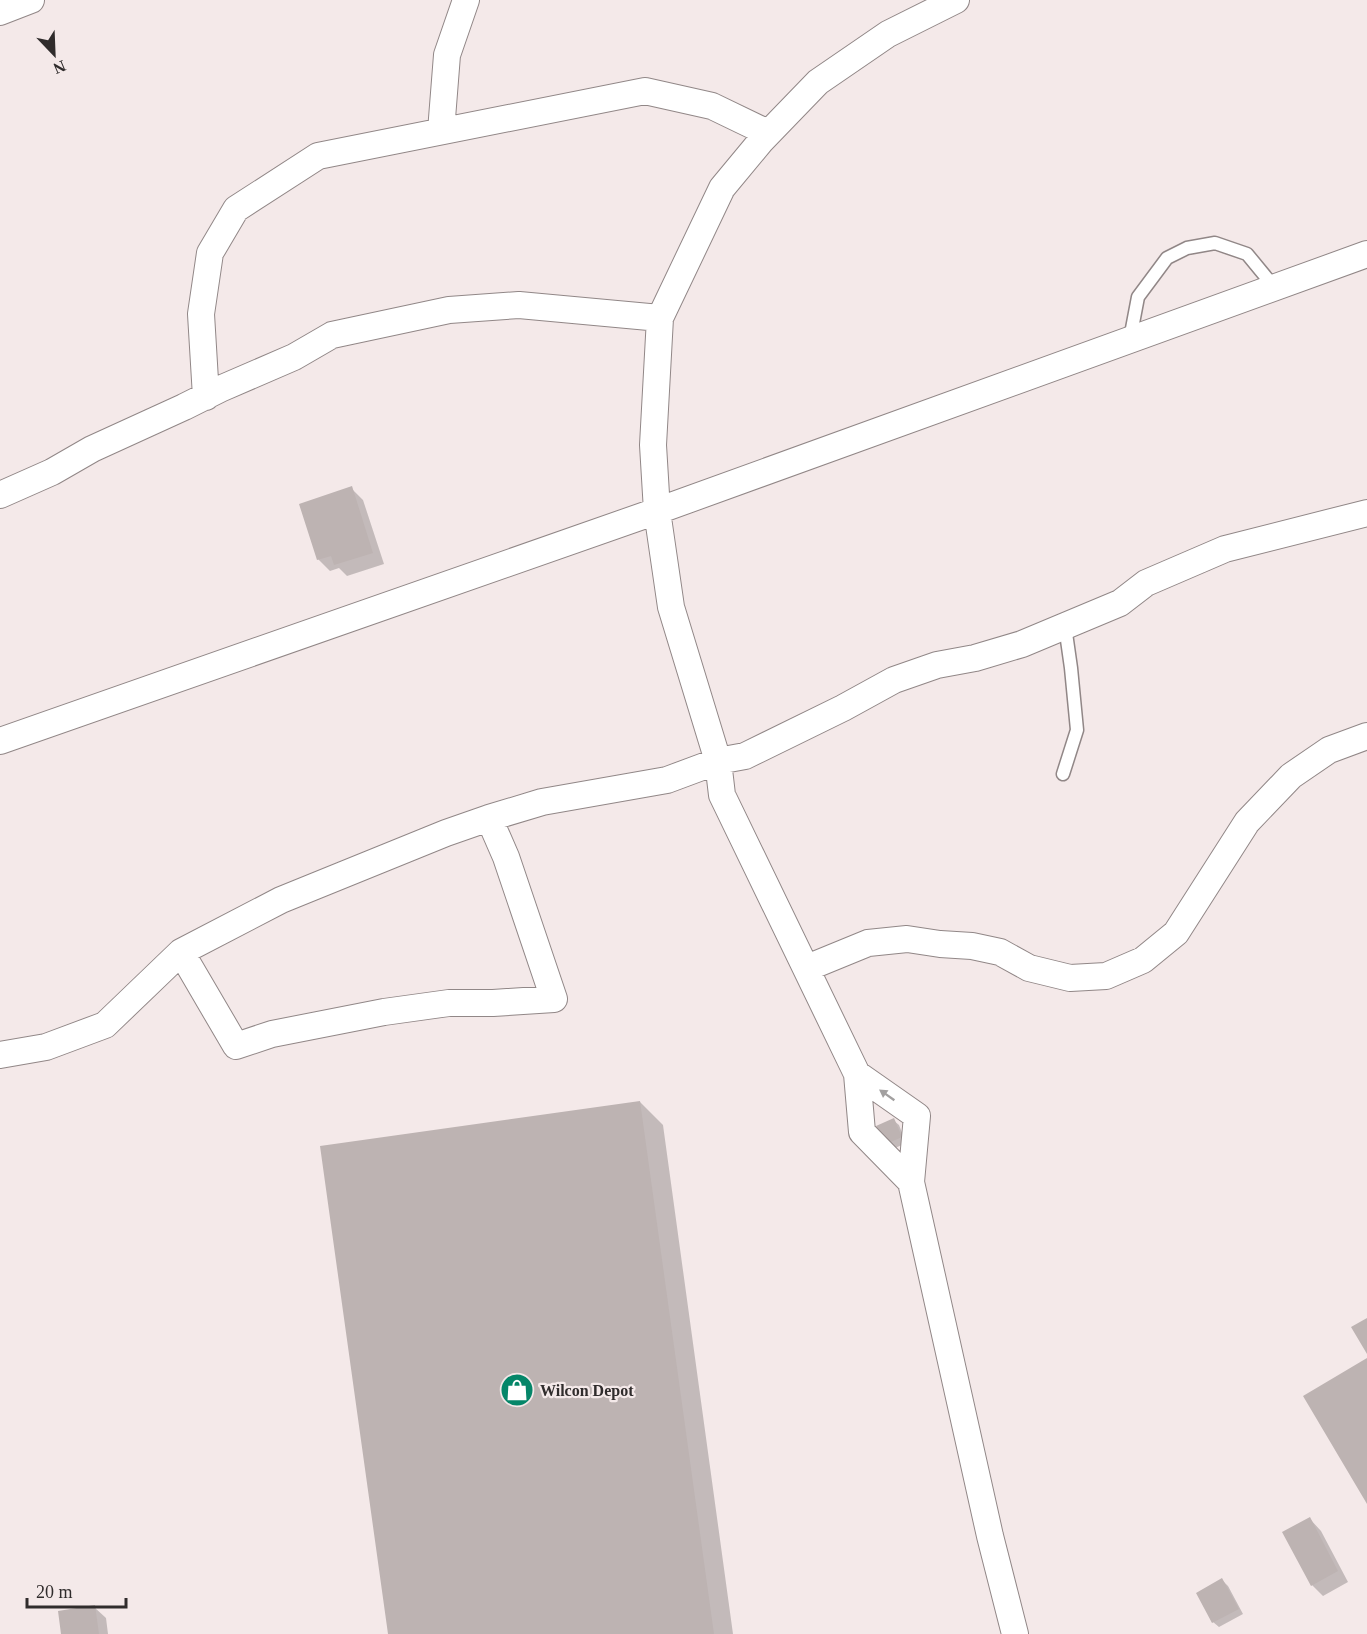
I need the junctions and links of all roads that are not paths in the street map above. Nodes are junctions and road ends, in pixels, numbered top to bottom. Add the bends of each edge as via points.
1 (31, 0) edge
2 (466, 0) edge
3 (956, 0) edge
4 (0, 12) edge
5 (441, 131) junction
6 (768, 134) junction
7 (1367, 254) edge
8 (1275, 288) junction
9 (660, 318) junction
10 (1130, 341) junction
11 (206, 397) junction
12 (0, 495) edge
13 (657, 511) junction
14 (1367, 513) edge
15 (1065, 626) junction
16 (1367, 736) edge
17 (0, 741) edge
18 (718, 761) junction
19 (1063, 774) dead end
20 (489, 818) junction
21 (181, 952) junction
22 (807, 968) junction
23 (0, 1055) edge
24 (857, 1074) junction
25 (911, 1182) junction
26 (1015, 1634) edge

1 - 4 street
2 - 5 street via 447,55
3 - 6 street via 888,34 818,82
5 - 6 street via 645,91 712,106
5 - 11 street via 318,156 236,209 210,254 205,284 201,314
6 - 9 street via 722,188
7 - 8 street
8 - 10 street
8 - 10 lane via 1247,254 1215,243 1187,248 1167,258 1138,297
9 - 11 street via 519,305 449,310 332,335
9 - 13 street via 653,445
10 - 13 street
11 - 12 street
13 - 17 street
13 - 18 street via 671,607
14 - 15 street via 1225,549 1146,583 1120,603
15 - 18 street via 1022,644 937,665 894,681 745,756
15 - 19 lane via 1077,730
16 - 22 street via 1329,750 1291,776 1247,822 1176,933 1143,960 1106,976 1070,978 1029,968 1000,952 907,939 868,943
18 - 20 street via 667,780 542,802
18 - 22 street via 722,795
20 - 21 street via 281,900
20 - 21 street via 554,999 449,1003 384,1012 272,1034 236,1046
21 - 23 street via 105,1025 46,1047
22 - 24 street
24 - 25 street via 862,1132
25 -> 24 street via 917,1116
25 - 26 street

